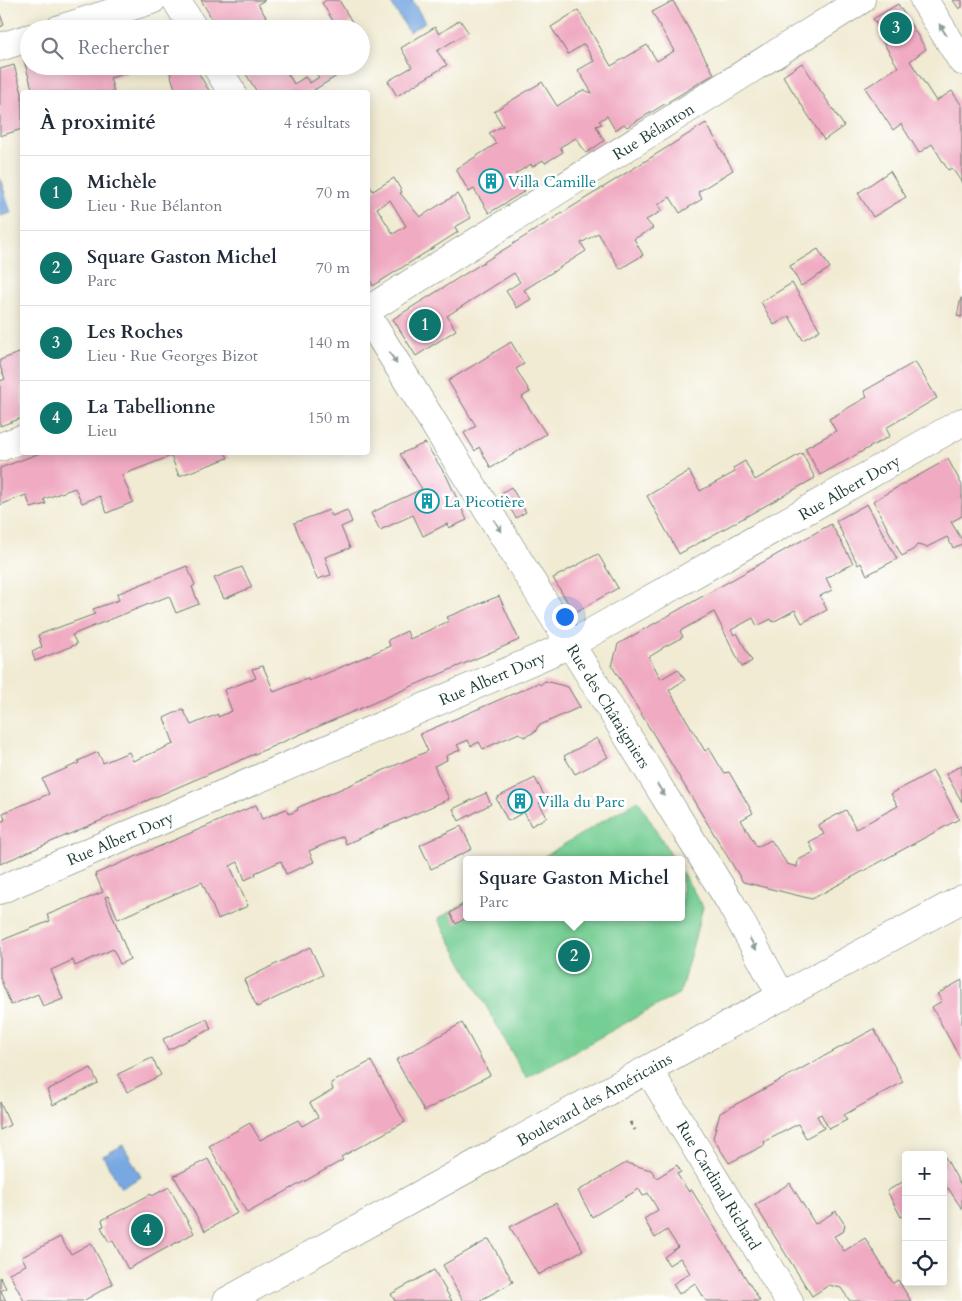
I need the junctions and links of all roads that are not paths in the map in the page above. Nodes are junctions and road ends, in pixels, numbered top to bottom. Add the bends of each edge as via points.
1 (152, 0) edge
2 (176, 0) edge
3 (862, 0) edge
4 (924, 0) edge
5 (88, 20) edge
6 (188, 20) edge
7 (20, 41) edge
8 (0, 47) edge
9 (962, 61) edge
10 (222, 75) edge
11 (231, 90) edge
12 (370, 309) edge
13 (370, 320) edge
14 (962, 422) edge
15 (20, 440) edge
16 (0, 447) edge
17 (571, 644) junction
18 (0, 890) edge
19 (962, 899) edge
20 (782, 997) junction
21 (648, 1069) junction
22 (227, 1301) edge
23 (789, 1301) edge

1 - 5 street
2 - 6 street
3 - 12 street, Rue Bélanton
9 -> 4 street
7 - 8 street
10 - 11 street
13 -> 17 street, Rue des Châtaigniers
14 - 17 street, Rue Albert Dory
15 - 16 street
17 - 18 street, Rue Albert Dory
17 -> 20 street, Rue des Châtaigniers via 730,902
19 - 20 street, Boulevard des Américains
20 - 21 street, Boulevard des Américains
21 - 22 street, Boulevard des Américains
21 - 23 street, Rue Cardinal Richard

